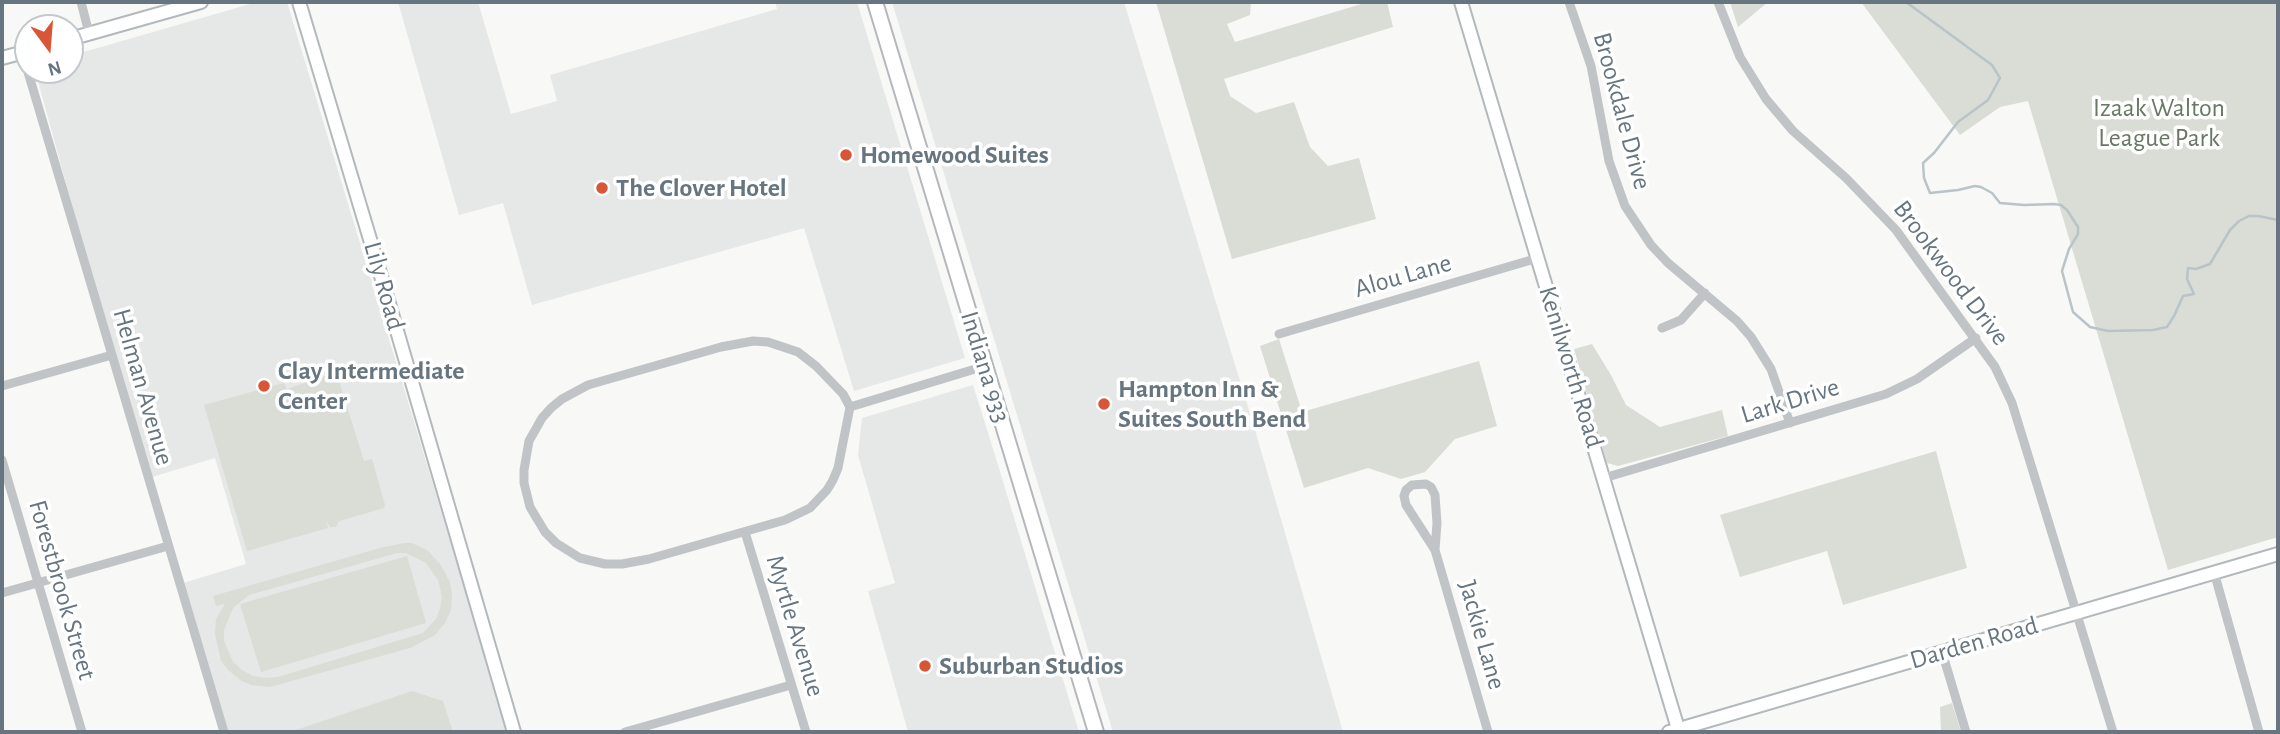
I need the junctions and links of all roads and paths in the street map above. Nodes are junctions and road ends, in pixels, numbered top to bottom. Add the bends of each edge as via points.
1 (81, 2) edge
2 (201, 2) edge
3 (299, 2) edge
4 (875, 2) edge
5 (1461, 2) edge
6 (1569, 2) edge
7 (1718, 2) edge
8 (89, 33) junction
9 (84, 35) edge
10 (34, 84) edge
11 (1538, 258) junction
12 (1705, 293) junction
13 (1662, 328) dead end
14 (1279, 334) dead end
15 (1976, 338) junction
16 (112, 355) junction
17 (985, 366) junction
18 (2, 386) edge
19 (850, 407) junction
20 (1790, 423) junction
21 (2, 460) edge
22 (1604, 478) junction
23 (745, 532) junction
24 (168, 546) junction
25 (1435, 550) junction
26 (2278, 554) edge
27 (2214, 572) junction
28 (37, 583) junction
29 (2, 593) edge
30 (2077, 613) junction
31 (1942, 652) junction
32 (791, 685) junction
33 (1676, 731) edge
34 (82, 732) edge
35 (224, 732) edge
36 (514, 732) edge
37 (625, 732) edge
38 (806, 732) edge
39 (1096, 732) edge
40 (1488, 732) edge
41 (1966, 732) edge
42 (2112, 732) edge
43 (2259, 732) edge

1 - 8 street
2 - 8 street
3 - 36 street, Lily Road
4 - 17 main road, Indiana 933
5 - 11 street, Kenilworth Road
6 - 12 street, Brookdale Drive via 1591,66 1609,161 1625,206 1651,245
7 - 15 street, Brookwood Drive via 1740,57 1766,99 1896,230
8 - 9 street
10 - 16 street, Helman Avenue
11 - 14 street, Alou Lane
11 - 22 street, Kenilworth Road
12 - 13 street via 1681,320
12 - 20 street, Brookdale Drive via 1737,320 1762,354
15 - 20 street, Lark Drive via 1904,386
15 - 30 street, Brookwood Drive via 2012,403
16 - 18 street
16 - 24 street, Helman Avenue
17 - 19 street
17 - 39 main road, Indiana 933
19 - 23 street via 838,468 819,500 802,513
19 - 23 street via 843,394 798,352 754,341 588,385 551,408 535,429 524,470 530,507 545,532 580,558 604,564 638,562
20 - 22 street, Lark Drive
21 - 28 street, Forestbrook Street
22 - 33 street, Kenilworth Road
23 - 32 street, Myrtle Avenue
24 - 28 street
24 - 35 street, Helman Avenue
25 - 25 street, Jackie Lane via 1434,495 1431,487 1419,482 1406,490 1406,505
25 - 40 street, Jackie Lane
26 - 27 street, Darden Road
27 - 30 street, Darden Road
27 - 43 street
28 - 29 street
28 - 34 street, Forestbrook Street
30 - 31 street, Darden Road
30 - 42 street, Brookwood Drive
31 - 33 street, Darden Road
31 - 41 street
32 - 37 street
32 - 38 street, Myrtle Avenue

